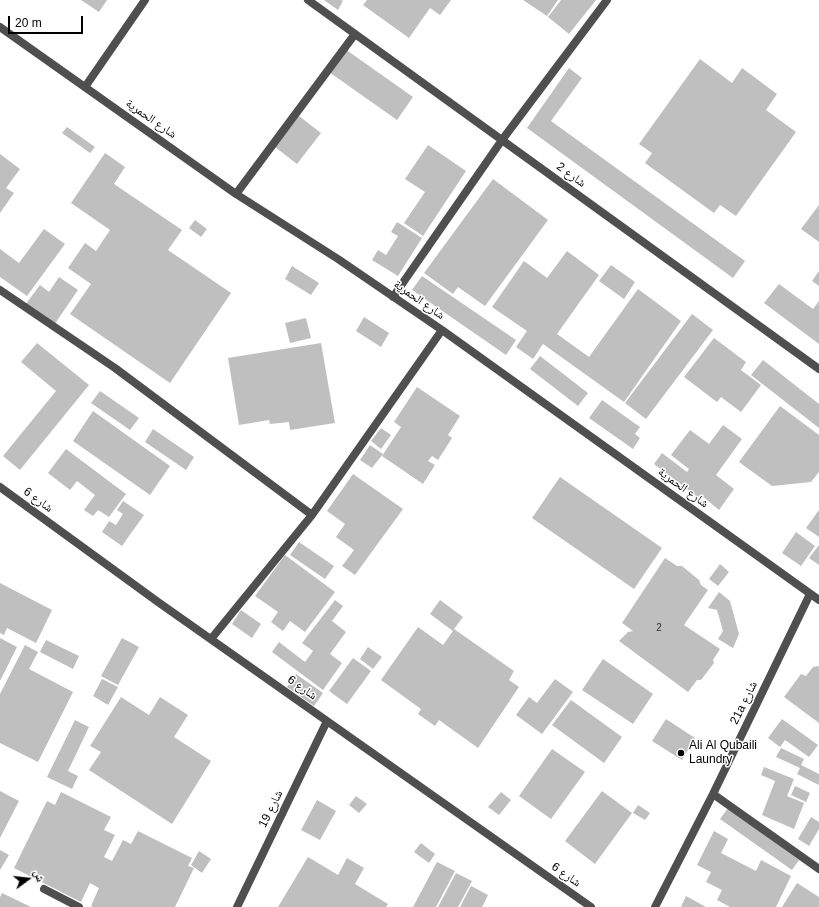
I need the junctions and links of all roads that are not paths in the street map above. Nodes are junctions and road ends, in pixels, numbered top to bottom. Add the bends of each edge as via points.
1 (145, 0) edge
2 (308, 0) edge
3 (607, 0) edge
4 (0, 27) edge
5 (355, 34) junction
6 (85, 87) junction
7 (502, 140) junction
8 (236, 194) junction
9 (0, 290) edge
10 (393, 296) junction
11 (442, 330) junction
12 (819, 369) edge
13 (0, 488) edge
14 (312, 515) junction
15 (810, 594) junction
16 (819, 600) edge
17 (211, 639) junction
18 (327, 721) junction
19 (713, 794) junction
20 (819, 869) edge
21 (44, 889) dead end
22 (79, 907) edge
23 (237, 907) edge
24 (591, 907) edge
25 (655, 907) edge

1 - 6 street
2 - 5 street, شارع 2
3 - 7 street
4 - 6 street, شارع الحمرية
5 - 7 street, شارع 2
5 - 8 street
6 - 8 street, شارع الحمرية
7 - 10 street
7 - 12 street, شارع 2
8 - 10 street, شارع الحمرية
9 - 14 street via 115,368
10 - 11 street, شارع الحمرية
11 - 14 street
11 - 15 street, شارع الحمرية
13 - 17 street, شارع 6
14 - 17 street
15 - 16 street, شارع الحمرية
15 - 19 street, 21a شارع
17 - 18 street, شارع 6
18 - 23 street, شارع 19
18 - 24 street, شارع 6
19 - 20 street
19 - 25 street, 21a شارع
21 - 22 street

